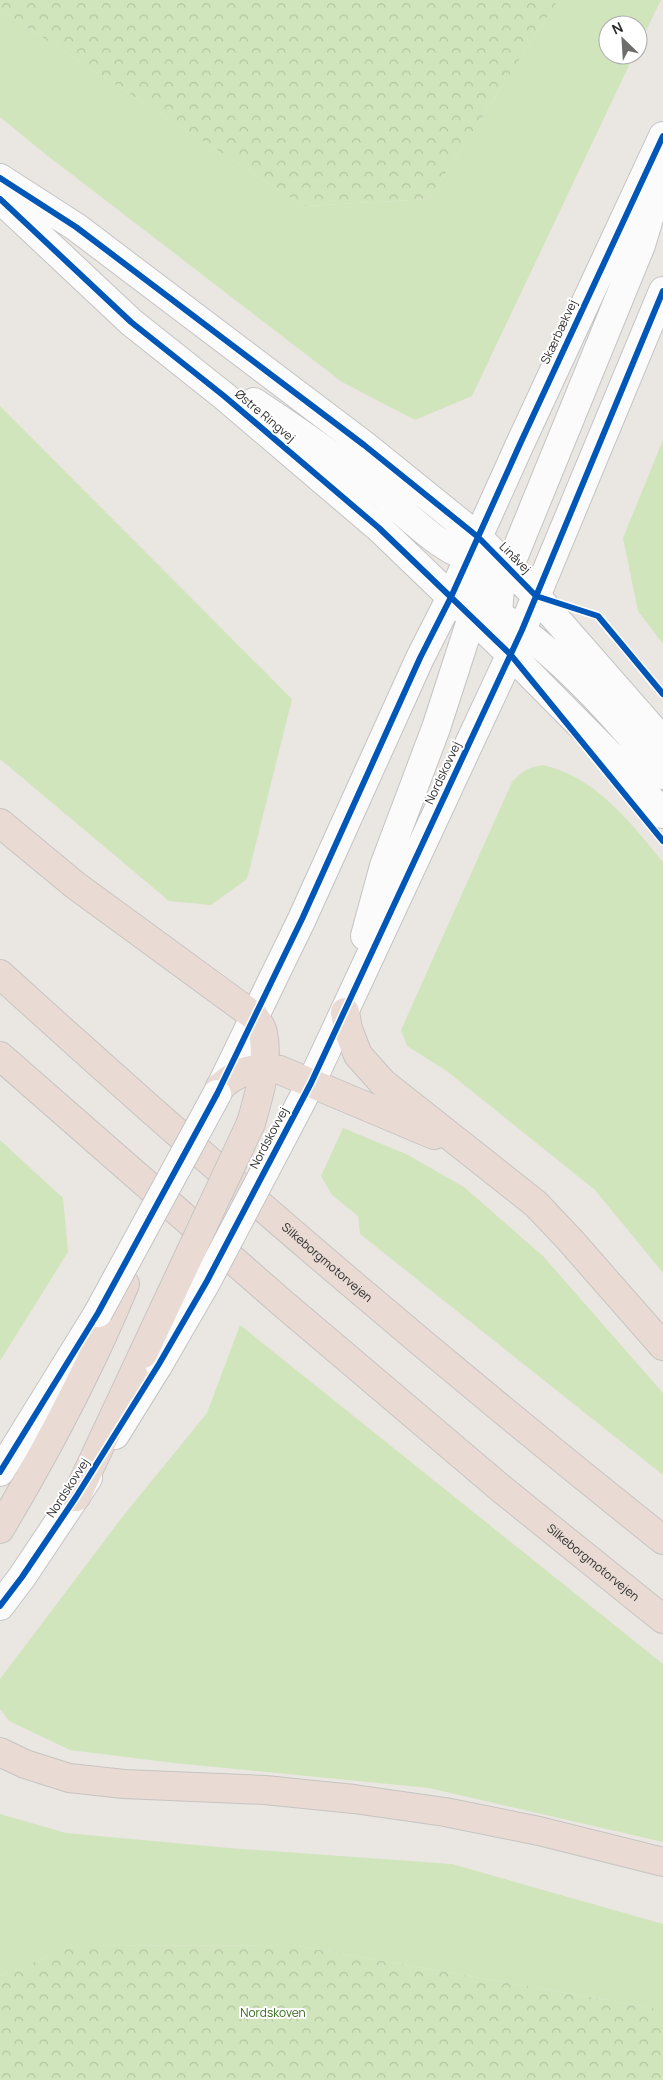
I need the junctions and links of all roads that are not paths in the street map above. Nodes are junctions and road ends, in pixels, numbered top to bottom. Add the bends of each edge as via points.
1 (663, 136) edge
2 (663, 172) edge
3 (0, 178) edge
4 (0, 199) edge
5 (663, 291) edge
6 (131, 322) junction
7 (559, 537) junction
8 (475, 552) junction
9 (508, 566) junction
10 (536, 596) junction
11 (474, 606) junction
12 (522, 630) junction
13 (510, 654) junction
14 (663, 741) edge
15 (663, 775) edge
16 (663, 814) edge
17 (0, 823) edge
18 (0, 974) edge
19 (345, 1012) junction
20 (254, 1016) junction
21 (0, 1056) edge
22 (264, 1068) junction
23 (311, 1083) junction
24 (218, 1090) junction
25 (468, 1150) junction
26 (104, 1317) junction
27 (663, 1346) edge
28 (151, 1359) junction
29 (0, 1472) edge
30 (76, 1497) joint
31 (0, 1529) edge
32 (663, 1540) edge
33 (0, 1606) edge
34 (663, 1619) edge
35 (0, 1752) edge
36 (663, 1862) edge

1 - 8 street, Skærbækvej
2 - 9 street via 641,245
3 - 8 street via 76,227 364,445
4 - 6 street, Østre Ringvej
5 - 7 street
6 - 8 street via 298,431 392,500 440,542
6 - 11 street, Østre Ringvej
7 - 9 street via 542,554
7 - 10 street
8 - 9 street, Linåvej
8 - 11 street, Skærbækvej
9 - 10 street, Linåvej
9 - 11 street via 500,590
10 - 12 street, Nordskovvej
10 - 14 street, Linåvej
11 - 12 street, Østre Ringvej
11 - 13 street via 502,636
11 - 19 street via 436,728 384,866
11 - 20 street via 420,658 302,919
12 - 13 street, Nordskovvej
12 - 15 street, Østre Ringvej via 565,667 636,741
13 - 16 street via 626,771
13 - 19 street, Nordskovvej
17 - 20 highway via 75,885
18 - 32 highway, Silkeborgmotorvejen via 321,1258
19 - 23 street, Nordskovvej
19 - 25 highway via 358,1055 383,1083
20 - 22 highway via 263,1032
20 - 24 street
21 - 34 highway, Silkeborgmotorvejen via 340,1352 504,1491
22 - 23 highway via 280,1070
22 - 24 highway via 234,1074
22 - 28 highway, bridge via 251,1123
23 - 25 highway
23 - 28 street, Nordskovvej, bridge via 207,1281
24 - 26 street, bridge via 158,1203
25 - 27 highway via 536,1204
26 - 29 street
26 - 31 highway via 43,1456
28 - 30 highway
30 - 33 street, Nordskovvej
35 - 36 highway via 69,1778 354,1799 445,1812 539,1831

